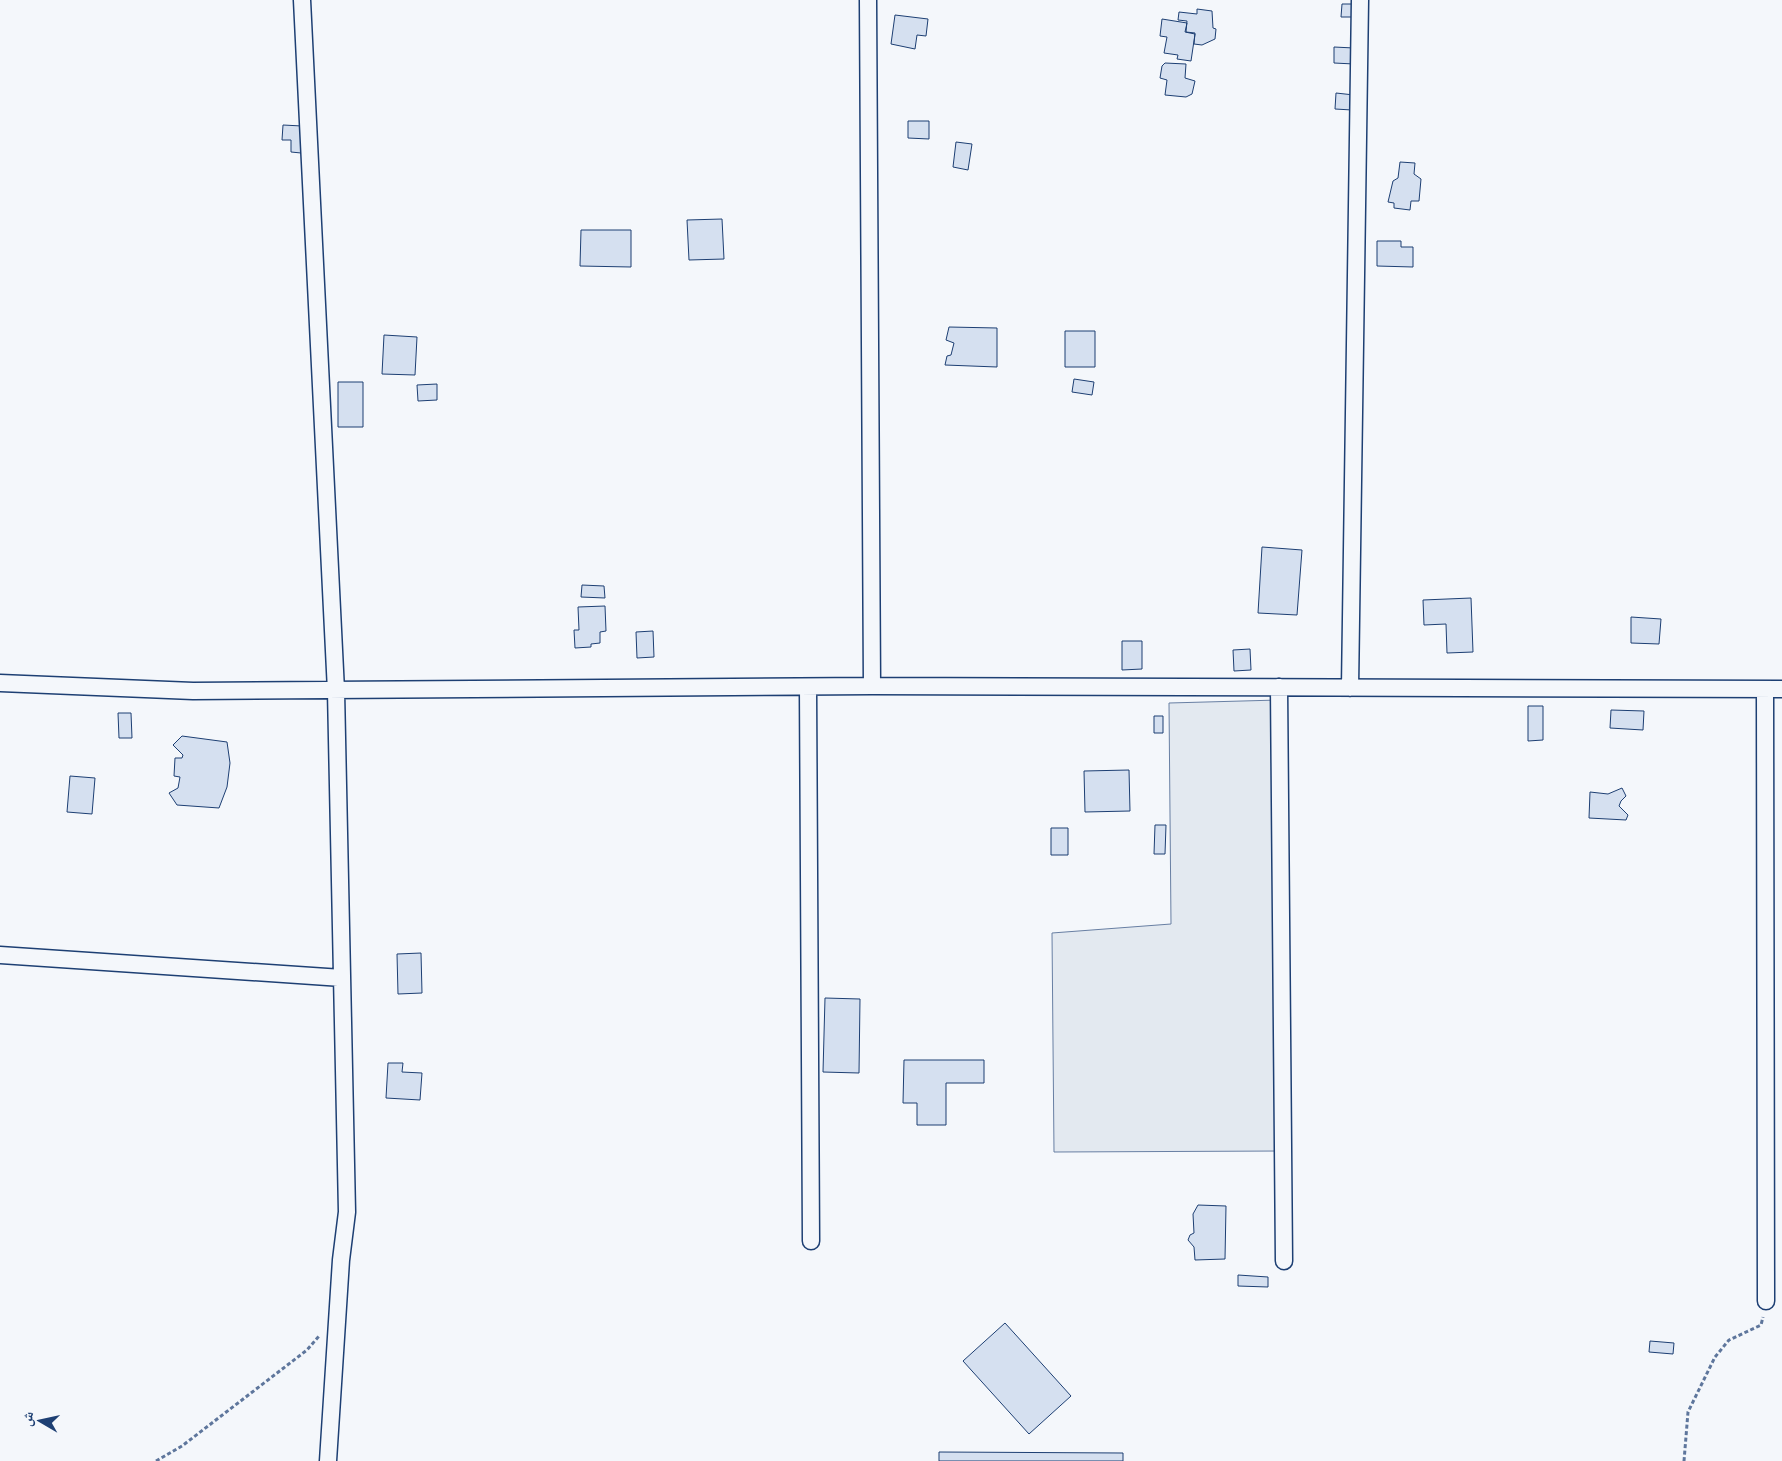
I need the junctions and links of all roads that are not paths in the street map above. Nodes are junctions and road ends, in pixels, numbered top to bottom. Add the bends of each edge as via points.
1 (302, 0) edge
2 (868, 0) edge
3 (1360, 0) edge
4 (0, 682) edge
5 (872, 686) junction
6 (808, 687) junction
7 (1279, 687) junction
8 (1350, 688) junction
9 (1765, 689) junction
10 (1782, 689) edge
11 (336, 691) junction
12 (0, 954) edge
13 (342, 978) junction
14 (811, 1241) dead end
15 (1284, 1261) dead end
16 (1766, 1301) road end
17 (328, 1461) edge

1 - 11 street
2 - 5 street
3 - 8 street
4 - 11 street via 193,692
5 - 6 street
5 - 7 street
6 - 11 street
6 - 14 street
7 - 8 street
7 - 15 street
8 - 9 street
9 - 10 street
9 - 16 street
11 - 13 street
12 - 13 street
13 - 17 street via 347,1212

